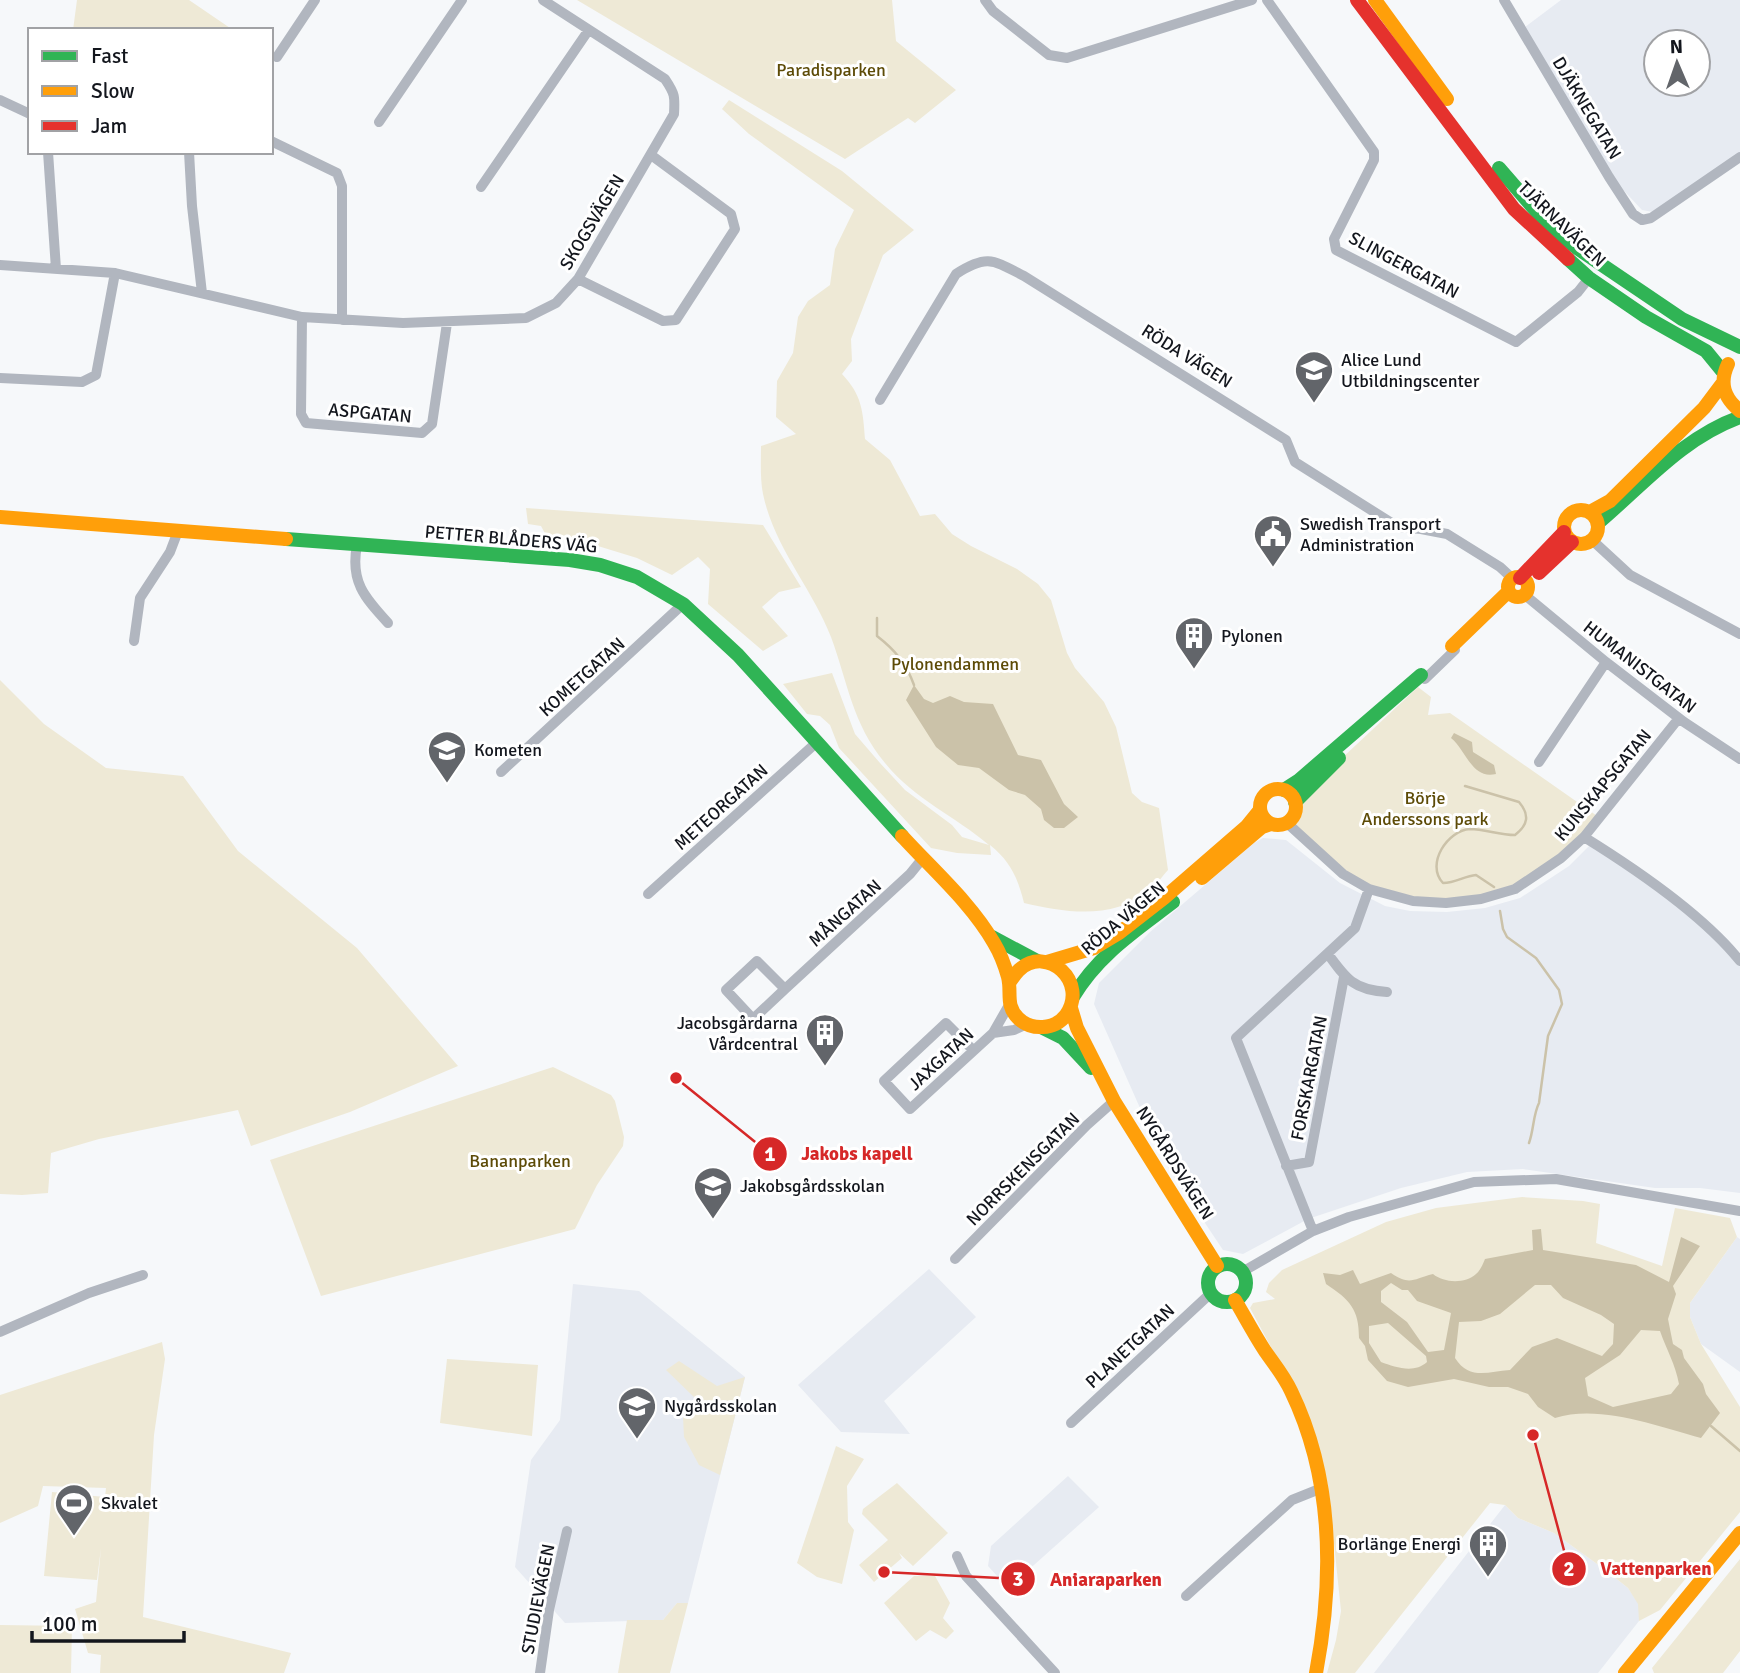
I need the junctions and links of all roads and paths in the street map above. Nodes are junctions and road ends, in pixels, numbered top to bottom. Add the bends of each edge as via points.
1 (315, 0) edge
2 (462, 0) edge
3 (543, 0) edge
4 (985, 0) edge
5 (1252, 0) edge
6 (1267, 0) edge
7 (1357, 0) edge
8 (1375, 0) edge
9 (1504, 0) edge
10 (588, 31) junction
11 (277, 57) dead end
12 (0, 100) edge
13 (28, 113) edge
14 (379, 122) dead end
15 (273, 142) edge
16 (48, 154) edge
17 (189, 154) edge
18 (651, 155) junction
19 (1740, 158) edge
20 (481, 187) dead end
21 (0, 265) edge
22 (56, 269) junction
23 (115, 273) junction
24 (1589, 278) junction
25 (578, 279) junction
26 (202, 293) junction
27 (302, 317) junction
28 (342, 320) junction
29 (447, 323) junction
30 (1740, 347) edge
31 (1740, 352) edge
32 (0, 378) edge
33 (1723, 379) junction
34 (880, 400) dead end
35 (1740, 411) edge
36 (1740, 417) edge
37 (0, 517) edge
38 (1594, 517) junction
39 (178, 531) junction
40 (1568, 537) junction
41 (1592, 540) junction
42 (357, 545) junction
43 (1518, 587) junction
44 (683, 604) junction
45 (387, 623) dead end
46 (1740, 634) edge
47 (134, 640) dead end
48 (1453, 648) joint
49 (1606, 662) junction
50 (1423, 677) junction
51 (1679, 718) junction
52 (816, 743) junction
53 (1740, 759) edge
54 (1539, 762) dead end
55 (501, 772) dead end
56 (1284, 790) junction
57 (1295, 802) junction
58 (1260, 810) junction
59 (1286, 823) junction
60 (1271, 824) junction
61 (1584, 837) junction
62 (923, 858) junction
63 (1369, 889) junction
64 (648, 894) dead end
65 (991, 936) junction
66 (1328, 954) junction
67 (1740, 961) edge
68 (1042, 962) junction
69 (1344, 977) junction
70 (1009, 984) junction
71 (785, 989) junction
72 (1387, 992) dead end
73 (1072, 1002) junction
74 (1009, 1004) junction
75 (1034, 1026) junction
76 (993, 1033) junction
77 (973, 1050) junction
78 (1101, 1079) junction
79 (1114, 1101) junction
80 (1286, 1166) junction
81 (1740, 1211) edge
82 (1313, 1231) junction
83 (955, 1259) dead end
84 (1217, 1266) junction
85 (1242, 1272) junction
86 (144, 1275) dead end
87 (1211, 1293) junction
88 (1235, 1300) junction
89 (0, 1332) edge
90 (1072, 1423) dead end
91 (1322, 1488) junction
92 (567, 1531) dead end
93 (1740, 1533) edge
94 (957, 1556) dead end
95 (1186, 1596) dead end
96 (540, 1673) edge
97 (1055, 1673) edge
98 (1316, 1673) edge
99 (1625, 1673) edge

1 - 11 street
2 - 14 street
3 - 10 street, SKOGSVÄGEN
4 - 5 street via 1049,55 1067,58
6 - 24 street, SLINGERGATAN via 1374,152 1334,239 1336,250 1516,342
7 - 24 main road, TJÄRNAVÄGEN via 1514,209
8 - 30 main road, TJÄRNAVÄGEN via 1488,154 1550,227 1682,318
9 - 19 street, DJÄKNEGATAN via 1633,214 1642,220 1651,218
10 - 18 street, SKOGSVÄGEN via 665,79 675,94 674,114
10 - 20 street
12 - 13 street
15 - 28 street via 337,173 342,186
16 - 22 street
17 - 26 street
18 - 25 street, SKOGSVÄGEN
18 - 25 street via 731,214 735,229 676,320 663,321
21 - 22 street, SKOGSVÄGEN
22 - 23 street, SKOGSVÄGEN
23 - 26 street, SKOGSVÄGEN
23 - 32 street via 96,376 82,382
24 - 33 main road, TJÄRNAVÄGEN via 1706,351
25 - 29 street, SKOGSVÄGEN via 556,303 526,318
26 - 27 street, SKOGSVÄGEN
27 - 28 street, SKOGSVÄGEN
27 - 29 street, ASPGATAN via 301,414 306,424 422,433 432,424
28 - 29 street, SKOGSVÄGEN
31 - 33 main road via 1729,362
33 - 35 main road, TJÄRNAVÄGEN via 1727,398
33 - 38 main road via 1704,408
34 - 43 street, RÖDA VÄGEN via 956,274 974,263 994,260 1286,440 1295,462 1398,527 1447,534 1500,567
36 - 38 main road via 1698,436
37 - 39 main road, PETTER BLÅDERS VÄG
38 - 40 main road via 1580,509 1570,513 1564,522
38 - 41 main road via 1597,532
39 - 42 main road, PETTER BLÅDERS VÄG
39 - 47 street via 140,598
40 - 41 main road via 1582,544
40 - 43 main road
41 - 46 street via 1630,575
42 - 44 main road, PETTER BLÅDERS VÄG via 600,565 637,577
42 - 45 street via 354,562 360,588
43 - 48 main road
43 - 49 street, HUMANISTGATAN
44 - 52 main road, PETTER BLÅDERS VÄG via 738,655
44 - 55 street, KOMETGATAN
48 - 50 street
49 - 51 street, HUMANISTGATAN
49 - 54 street
50 - 56 main road
50 - 57 main road
51 - 53 street, HUMANISTGATAN
51 - 61 street, KUNSKAPSGATAN
52 - 62 main road, PETTER BLÅDERS VÄG
52 - 64 street, METEORGATAN
56 - 57 main road
56 - 58 main road via 1266,793
57 - 59 main road via 1295,812
58 - 60 main road
58 - 68 main road, RÖDA VÄGEN via 1248,826 1119,933 1094,948
59 - 60 main road
59 - 63 street, KUNSKAPSGATAN via 1343,874
60 - 73 main road, RÖDA VÄGEN via 1104,956 1086,975
61 - 63 street, KUNSKAPSGATAN via 1515,889 1480,899 1413,901
61 - 67 street via 1674,901 1724,941
62 - 65 main road, PETTER BLÅDERS VÄG
62 - 71 street, MÅNGATAN
63 - 66 street, FORSKARGATAN via 1355,928
65 - 68 main road, PETTER BLÅDERS VÄG
65 - 70 main road, PETTER BLÅDERS VÄG
66 - 69 street
66 - 80 street, FORSKARGATAN via 1236,1038
68 - 70 main road via 1020,968
68 - 73 main road via 1056,965 1069,978
69 - 72 street via 1367,991
69 - 80 street, FORSKARGATAN via 1309,1162
70 - 74 main road
71 - 71 street, MÅNGATAN via 753,1019 726,990 757,961
73 - 75 main road via 1059,1021
73 - 78 main road, NYGÅRDSVÄGEN via 1077,1028
74 - 75 main road via 1020,1020
74 - 76 street, JAXGATAN
75 - 76 street, JAXGATAN
75 - 78 main road, NYGÅRDSVÄGEN via 1063,1038
76 - 77 street, JAXGATAN
77 - 77 street, JAXGATAN via 910,1109 884,1081 946,1023
78 - 79 main road, NYGÅRDSVÄGEN
79 - 83 street, NORRSKENSGATAN
79 - 84 main road, NYGÅRDSVÄGEN
80 - 82 street, FORSKARGATAN
81 - 82 street via 1556,1179 1523,1179 1474,1182
82 - 85 street
84 - 85 main road via 1228,1264
84 - 87 main road via 1208,1281
85 - 88 main road via 1245,1287
86 - 89 street via 89,1293
87 - 88 main road via 1219,1300
87 - 90 street, PLANETGATAN
88 - 91 main road via 1290,1390 1310,1439
91 - 95 street via 1292,1500
91 - 98 main road via 1326,1614
92 - 96 street, STUDIEVÄGEN
93 - 99 main road
94 - 97 street via 966,1576

